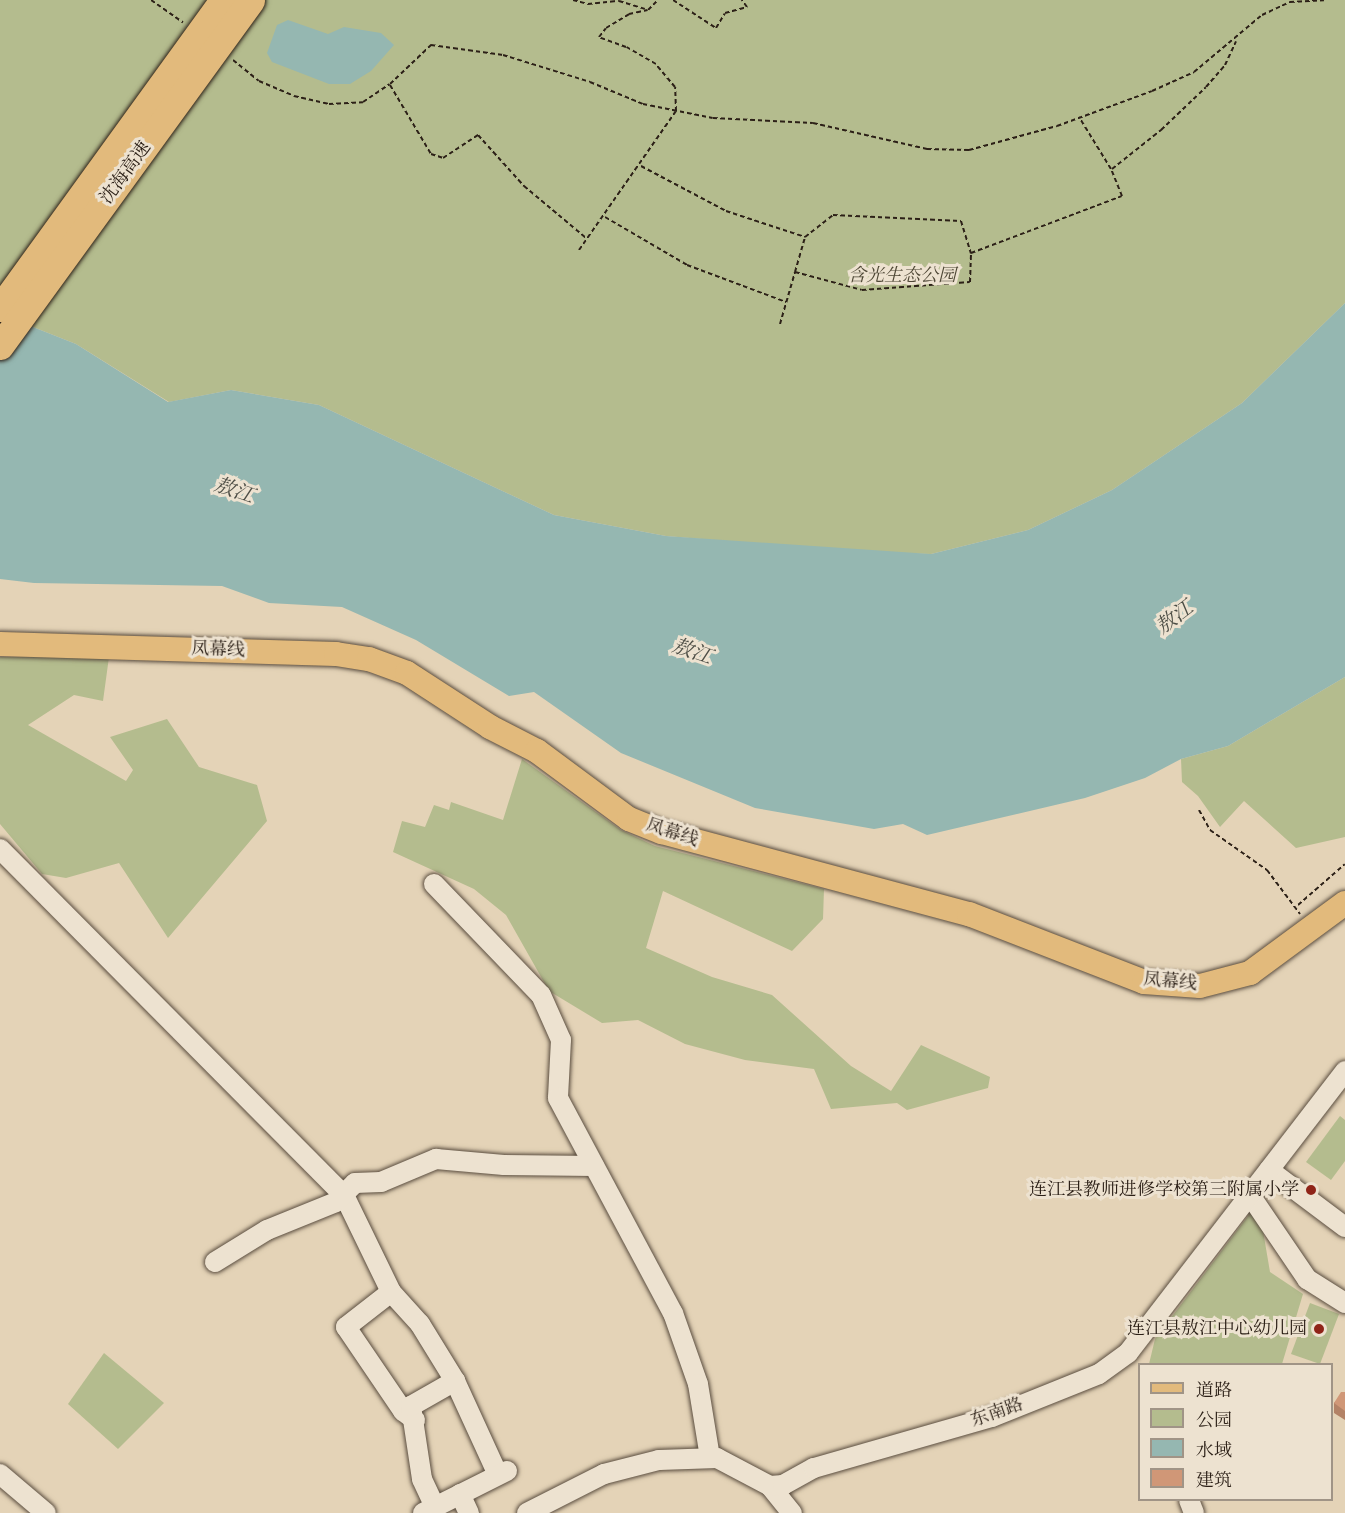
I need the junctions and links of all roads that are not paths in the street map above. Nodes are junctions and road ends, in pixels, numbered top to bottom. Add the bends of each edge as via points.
1 (223, 0) edge
2 (251, 0) edge
3 (0, 308) edge
4 (0, 346) edge
5 (0, 645) edge
6 (0, 849) edge
7 (434, 884) dead end
8 (1345, 903) edge
9 (1345, 1071) edge
10 (594, 1166) junction
11 (1269, 1170) junction
12 (344, 1195) junction
13 (1250, 1195) junction
14 (1345, 1227) edge
15 (215, 1262) dead end
16 (391, 1292) junction
17 (1345, 1303) edge
18 (1137, 1355) edge
19 (455, 1381) junction
20 (415, 1420) junction
21 (710, 1456) junction
22 (0, 1474) edge
23 (771, 1486) junction
24 (460, 1494) junction
25 (429, 1510) edge
26 (46, 1513) edge
27 (469, 1513) edge
28 (527, 1513) edge
29 (792, 1513) edge

1 - 3 highway, 沈海高速, bridge
2 - 4 highway, 沈海高速, bridge
5 - 8 main road, 凤幕线 via 336,654 369,659 407,673 490,727 537,751 598,798 640,823 969,914 1144,982 1200,986 1250,973
6 - 12 street
7 - 10 street via 541,995 561,1040 558,1098
9 - 11 street, 东南路
10 - 12 street via 436,1159 381,1182 355,1183
10 - 21 street via 673,1313 698,1384
11 - 13 street, 东南路
11 - 14 street
12 - 15 street via 336,1202 267,1230
12 - 16 street
13 - 17 street via 1307,1280
13 - 18 street, 东南路
16 - 19 street via 420,1324
16 - 20 street via 346,1327 403,1411
18 - 23 street, 东南路 via 992,1417 814,1468 789,1483
19 - 20 street via 411,1406
19 - 24 street via 502,1473
20 - 25 street
21 - 23 street
21 - 28 street via 630,1464
22 - 26 street
23 - 29 street
24 - 25 street
24 - 27 street

